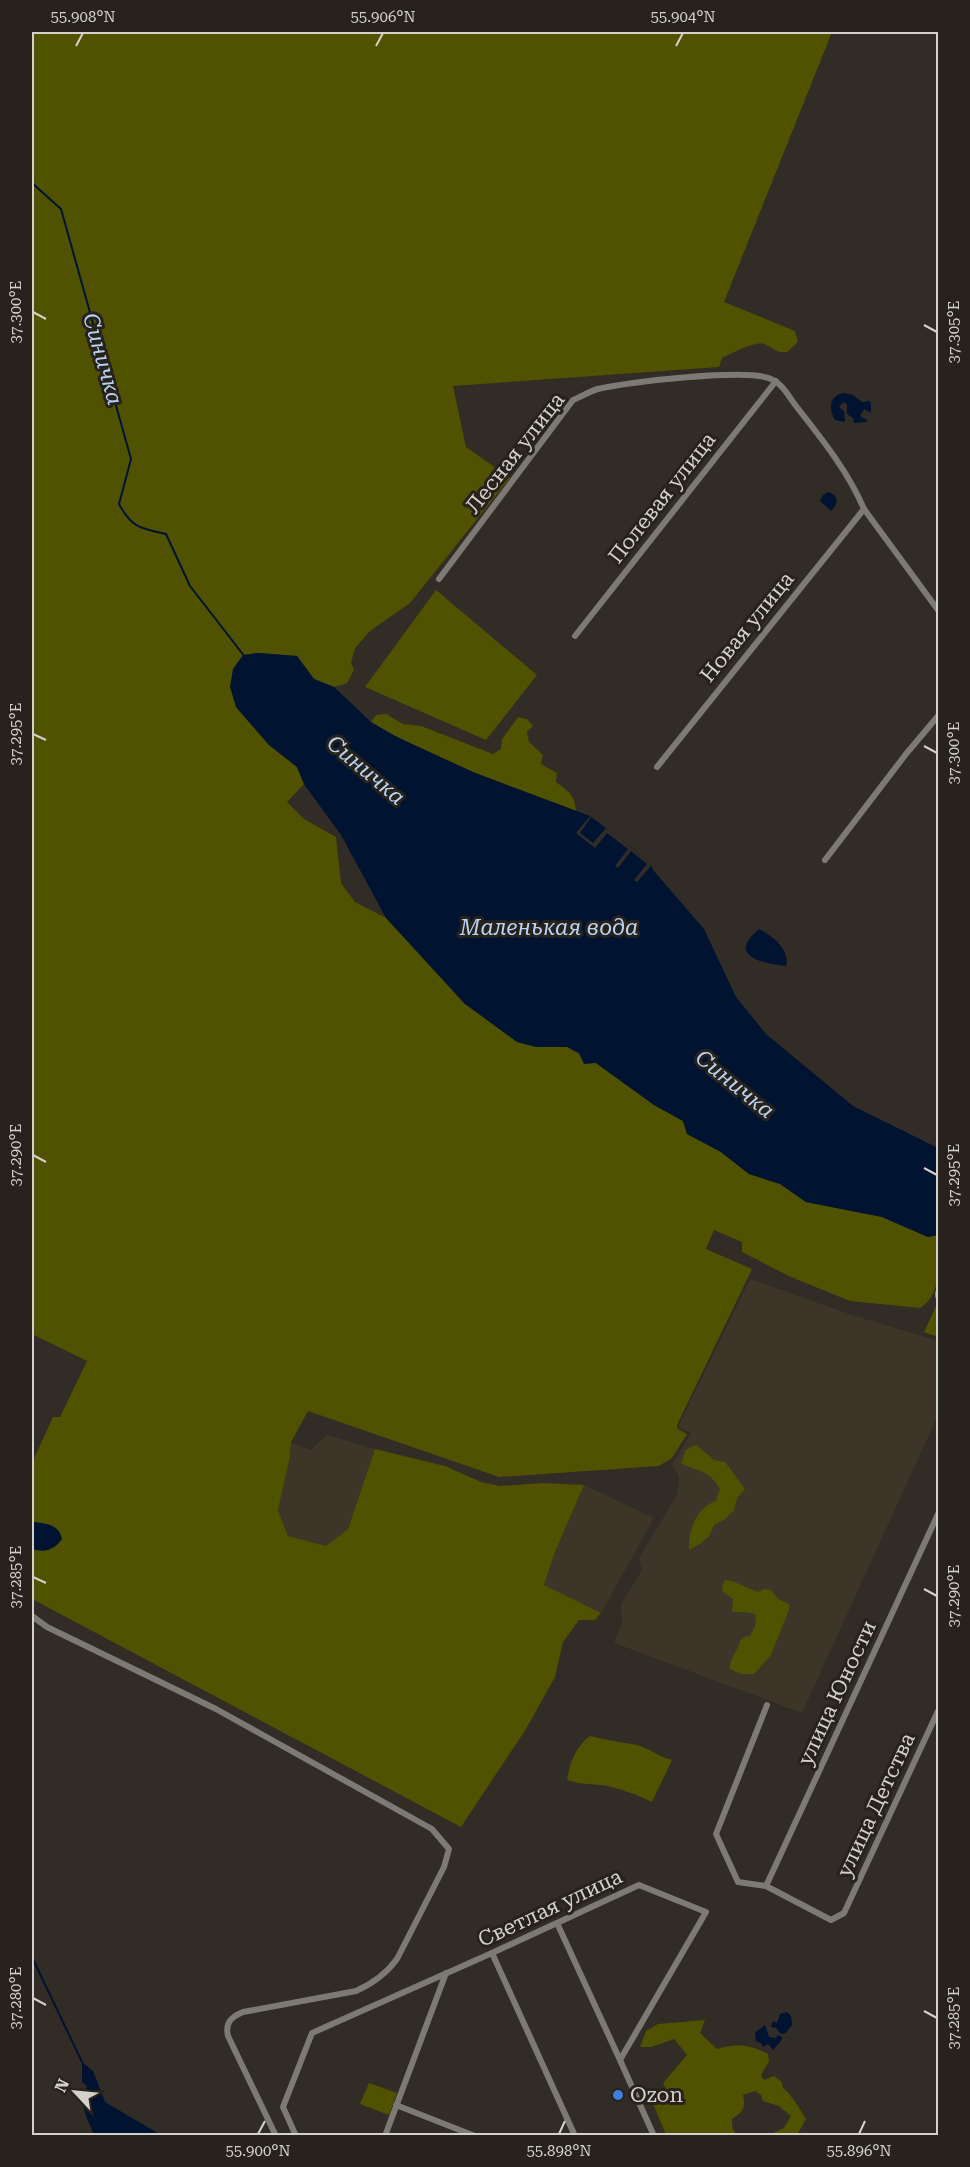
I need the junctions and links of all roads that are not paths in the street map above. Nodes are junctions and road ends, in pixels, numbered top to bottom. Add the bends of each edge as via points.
1 (778, 384) junction
2 (864, 508) junction
3 (439, 579) dead end
4 (939, 610) edge
5 (575, 636) dead end
6 (939, 716) edge
7 (657, 767) dead end
8 (825, 860) dead end
9 (939, 1514) edge
10 (32, 1616) edge
11 (767, 1704) dead end
12 (939, 1710) edge
13 (766, 1886) junction
14 (557, 1923) junction
15 (492, 1953) junction
16 (446, 1973) junction
17 (620, 2060) junction
18 (396, 2105) junction
19 (276, 2136) edge
20 (296, 2136) edge
21 (385, 2136) edge
22 (475, 2136) edge
23 (575, 2136) edge
24 (654, 2136) edge

1 - 2 street via 827,446
1 - 3 street, Лесная улица via 769,377 729,375 670,379 598,389 573,400
1 - 5 street, Полевая улица
2 - 4 street
2 - 7 street, Новая улица
6 - 8 street
9 - 13 street, улица Юности
10 - 19 street via 335,1774 432,1829 449,1849 444,1868 387,1972 356,1991 243,2012 229,2022 228,2036
11 - 13 street via 716,1834 738,1882
12 - 13 street, улица Детства via 844,1913 831,1920
14 - 15 street, Светлая улица
14 - 17 street
14 - 17 street, Светлая улица via 639,1885 706,1912
15 - 16 street, Светлая улица
15 - 23 street
16 - 18 street
16 - 20 street, Светлая улица via 312,2033 283,2107
17 - 24 street
18 - 21 street
18 - 22 street

